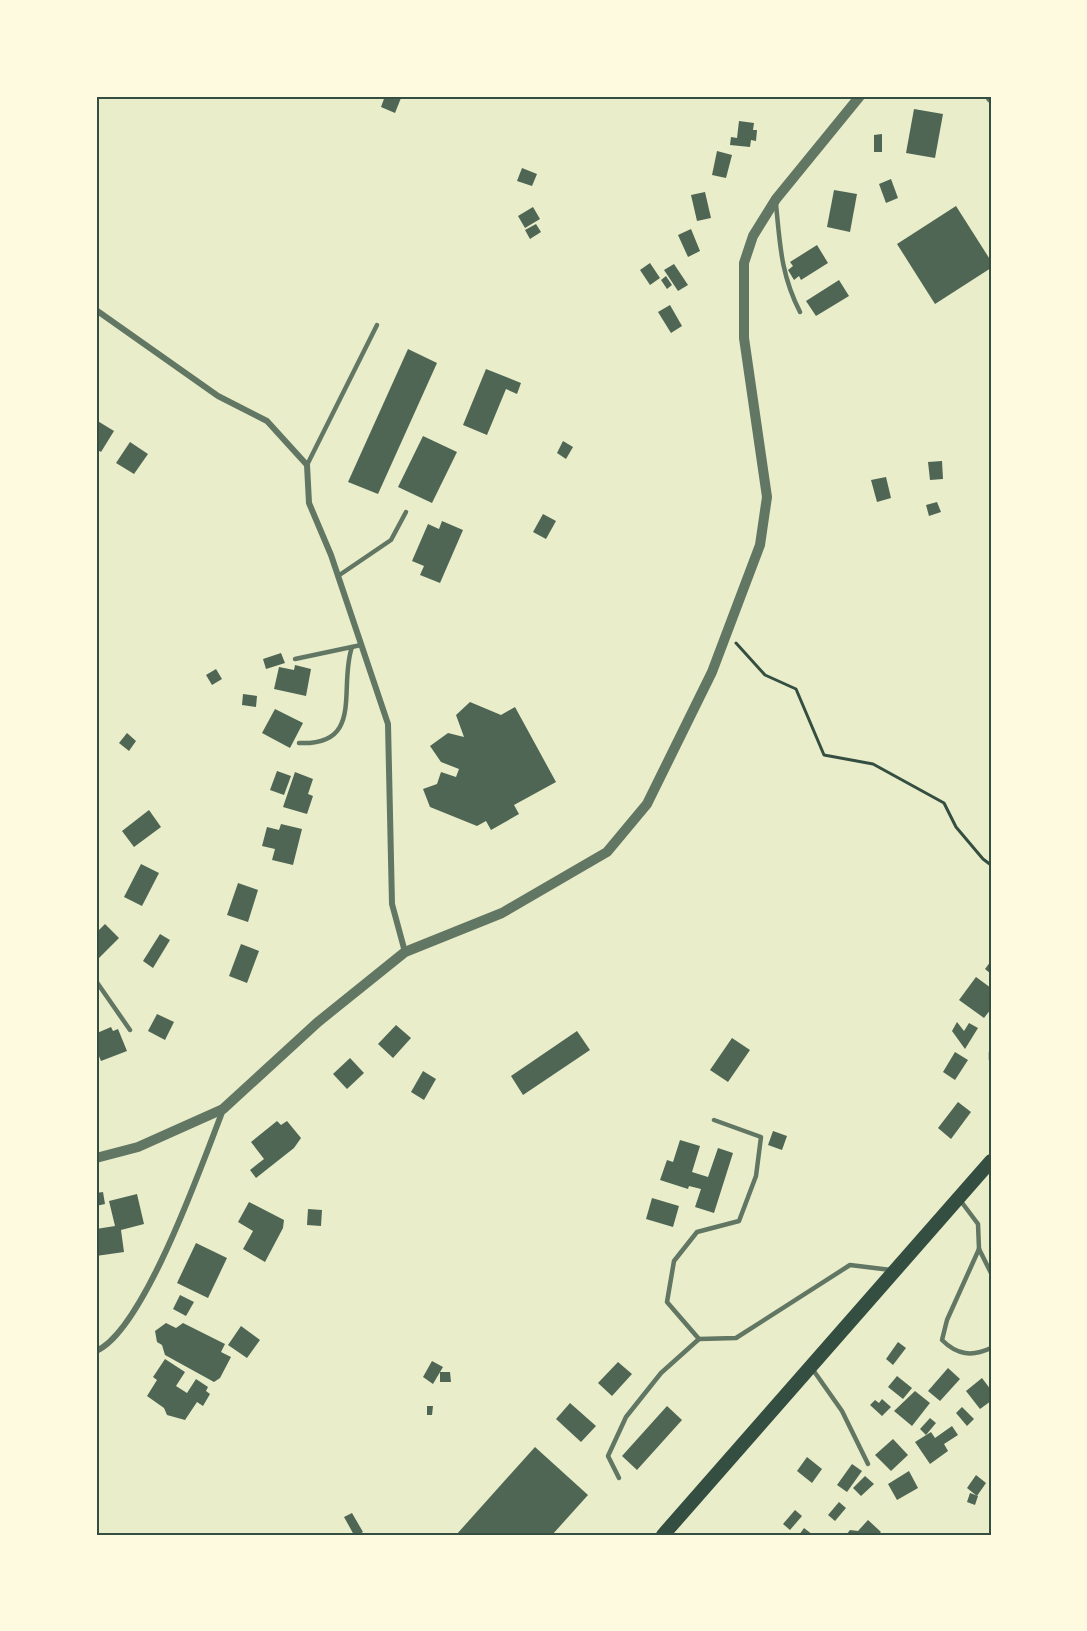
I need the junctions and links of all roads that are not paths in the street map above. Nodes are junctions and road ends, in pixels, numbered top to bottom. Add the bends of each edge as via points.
1 (860, 96) edge
2 (776, 199) junction
3 (96, 310) edge
4 (800, 312) dead end
5 (377, 325) dead end
6 (307, 465) junction
7 (406, 512) dead end
8 (338, 576) junction
9 (361, 645) junction
10 (352, 647) junction
11 (295, 659) dead end
12 (299, 742) dead end
13 (405, 951) junction
14 (96, 981) edge
15 (130, 1030) dead end
16 (991, 1052) edge
17 (991, 1060) edge
18 (223, 1109) junction
19 (714, 1120) dead end
20 (96, 1158) edge
21 (991, 1161) edge
22 (958, 1198) junction
23 (979, 1249) junction
24 (894, 1270) junction
25 (991, 1273) edge
26 (699, 1339) junction
27 (991, 1348) edge
28 (96, 1351) edge
29 (810, 1365) junction
30 (868, 1464) dead end
31 (619, 1478) dead end
32 (663, 1535) edge

1 - 2 street
2 - 4 lane via 787,287
2 - 13 street via 753,236 744,263 744,338 767,497 760,545 712,672 647,804 607,852 502,913
3 - 6 street via 218,396 267,421
5 - 6 lane
6 - 8 street via 309,503
7 - 8 lane via 391,540
8 - 9 street
9 - 10 lane
9 - 13 street via 388,724 392,904
10 - 11 lane
10 - 12 lane via 346,663 347,711 337,733 318,744
13 - 18 street via 318,1022
14 - 15 lane
16 - 17 lane
18 - 20 street via 138,1146
18 - 28 street via 178,1227 135,1309 106,1347
19 - 26 lane via 761,1137 756,1176 740,1221 697,1232 674,1260 667,1302
21 - 22 main road
22 - 23 lane via 978,1224
22 - 24 main road
23 - 25 lane
23 - 27 lane via 942,1340 952,1350 977,1355
24 - 26 lane via 850,1265 736,1338
24 - 29 main road
26 - 31 lane via 661,1373 626,1417 608,1456
29 - 30 lane via 842,1411
29 - 32 main road

